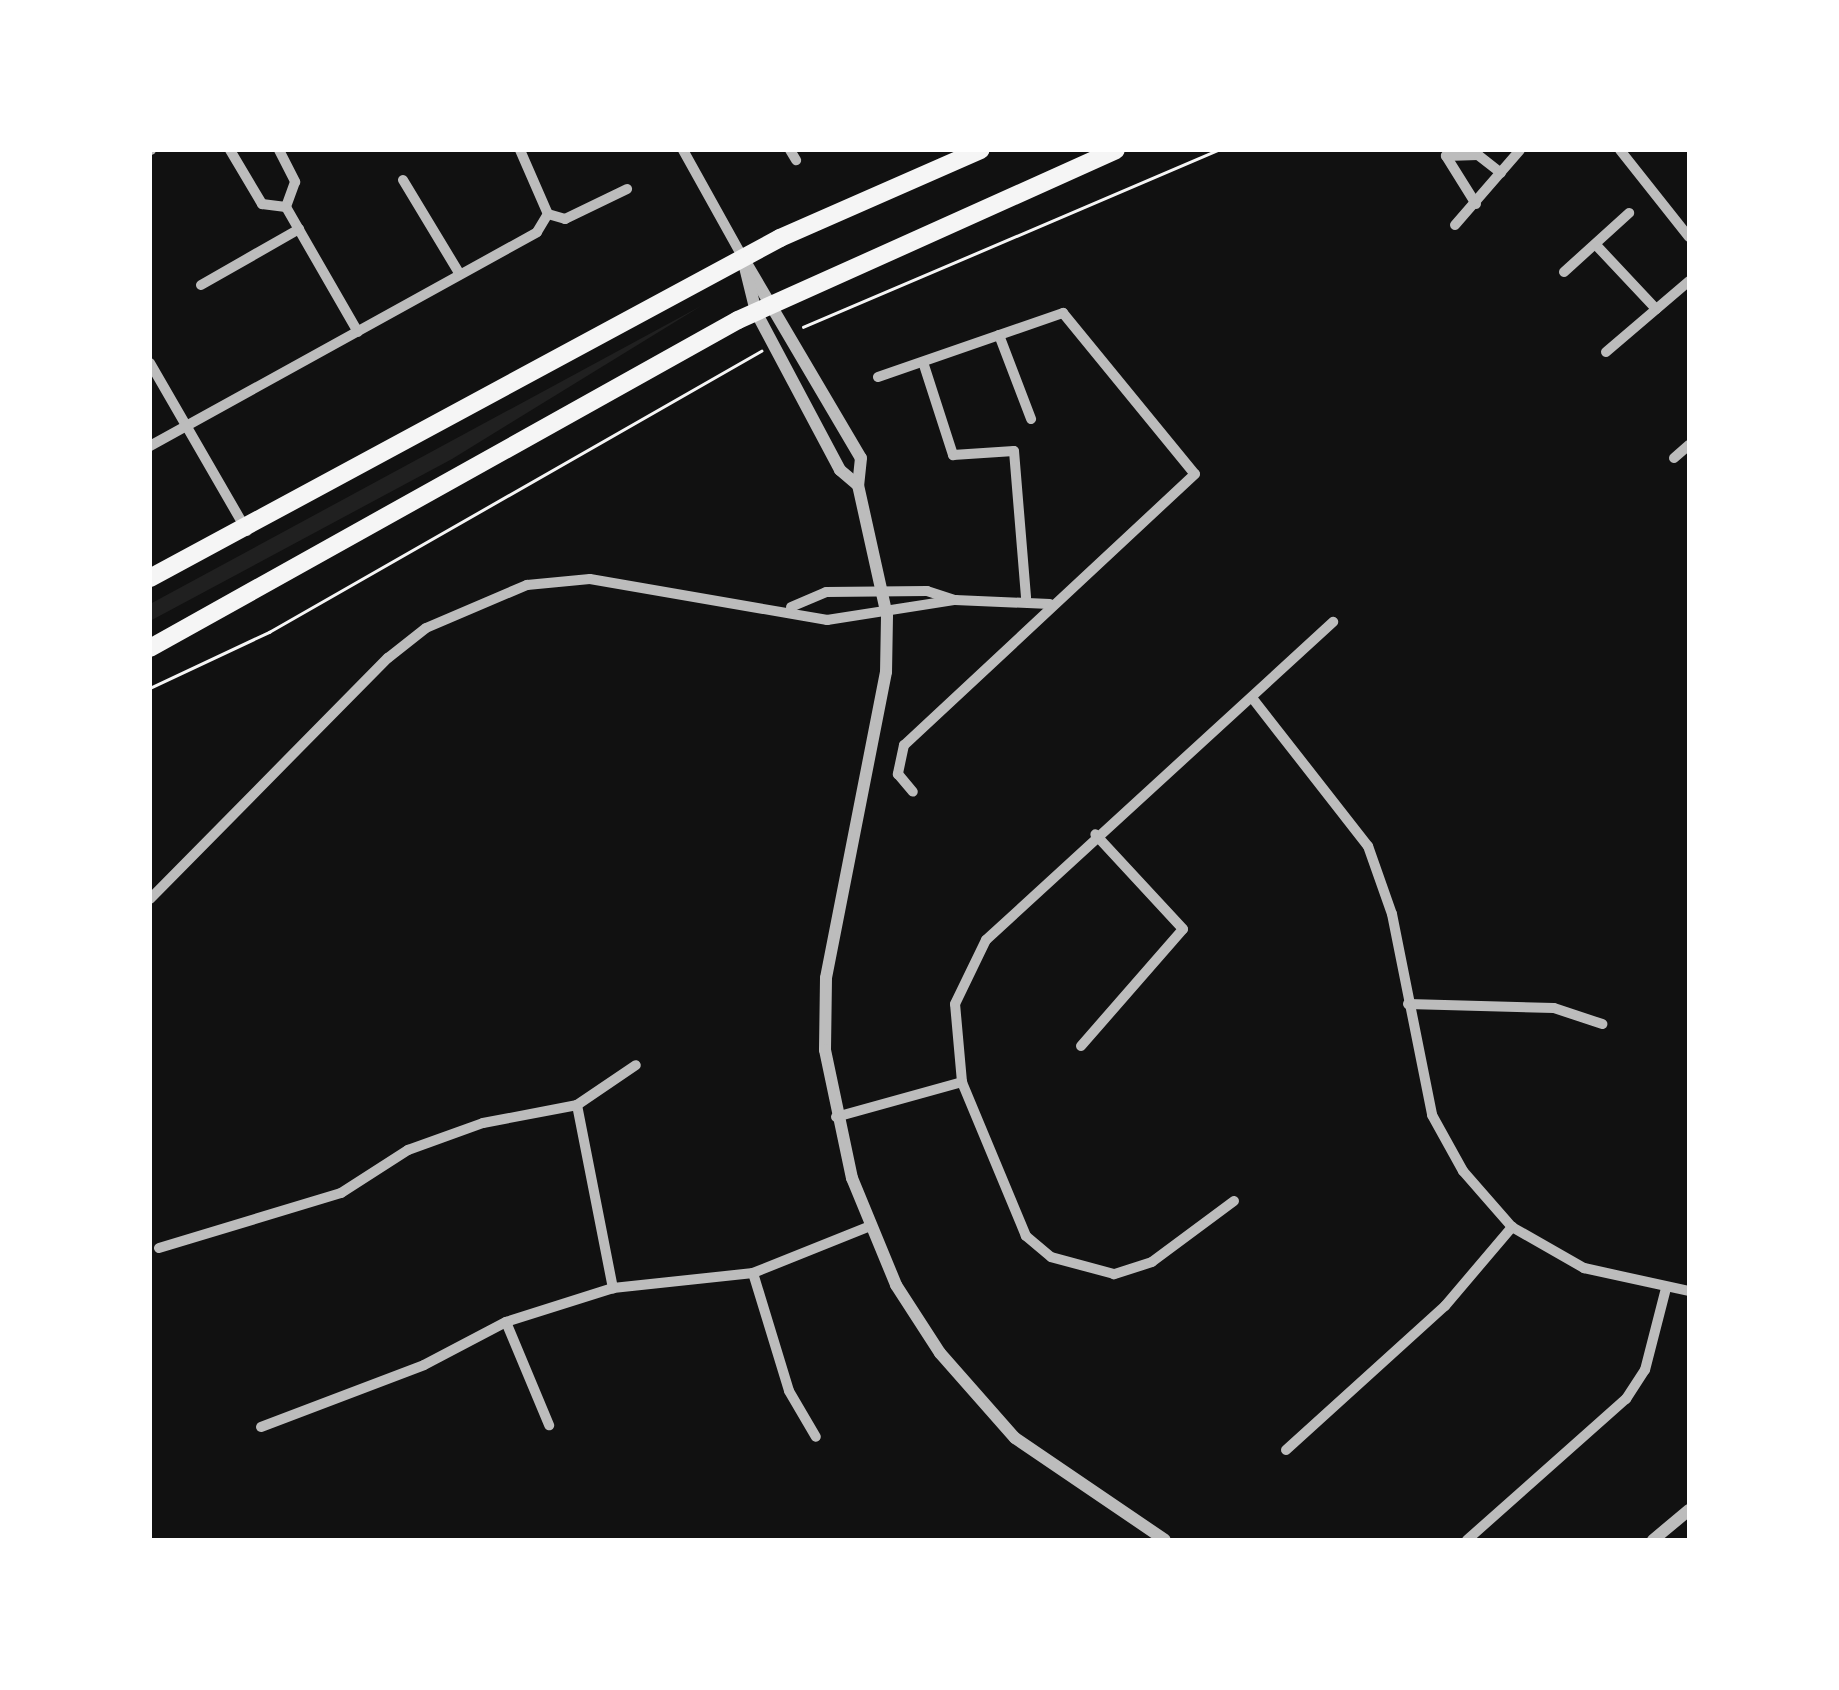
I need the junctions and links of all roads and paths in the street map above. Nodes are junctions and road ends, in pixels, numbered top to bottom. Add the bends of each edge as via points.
1 (230, 150) edge
2 (280, 150) edge
3 (520, 150) edge
4 (683, 150) edge
5 (980, 150) edge
6 (1116, 150) edge
7 (1217, 150) edge
8 (1520, 150) edge
9 (1620, 150) edge
10 (1500, 173) junction
11 (403, 180) dead end
12 (627, 189) dead end
13 (1476, 204) junction
14 (286, 207) junction
15 (1629, 212) dead end
16 (548, 214) junction
17 (1456, 225) dead end
18 (299, 230) junction
19 (1689, 237) edge
20 (1596, 245) junction
21 (743, 258) junction
22 (1564, 272) dead end
23 (459, 273) junction
24 (1689, 280) edge
25 (202, 285) dead end
26 (776, 301) junction
27 (1656, 309) junction
28 (756, 312) junction
29 (358, 332) junction
30 (794, 332) junction
31 (999, 336) junction
32 (774, 344) junction
33 (1606, 352) dead end
34 (150, 362) edge
35 (923, 362) junction
36 (878, 377) dead end
37 (1032, 420) dead end
38 (187, 426) junction
39 (1689, 445) edge
40 (150, 446) edge
41 (1674, 458) dead end
42 (858, 485) junction
43 (247, 532) junction
44 (150, 578) edge
45 (884, 591) junction
46 (1026, 598) junction
47 (955, 600) junction
48 (1050, 604) junction
49 (791, 607) junction
50 (887, 616) junction
51 (1333, 622) dead end
52 (150, 648) edge
53 (150, 688) edge
54 (1252, 699) junction
55 (913, 792) dead end
56 (1095, 834) junction
57 (150, 899) edge
58 (1408, 1004) junction
59 (1602, 1024) dead end
60 (1081, 1046) dead end
61 (636, 1065) dead end
62 (962, 1082) junction
63 (577, 1105) junction
64 (836, 1117) junction
65 (1234, 1201) dead end
66 (1512, 1226) junction
67 (868, 1227) junction
68 (159, 1248) dead end
69 (753, 1273) junction
70 (613, 1288) junction
71 (1666, 1288) junction
72 (1689, 1290) edge
73 (506, 1322) junction
74 (549, 1426) dead end
75 (261, 1427) dead end
76 (816, 1437) dead end
77 (1286, 1450) dead end
78 (1689, 1510) edge
79 (1165, 1540) edge
80 (1467, 1540) edge
81 (1652, 1540) edge

1 - 14 street via 262,204
2 - 14 street via 295,182
3 - 16 street
4 - 21 street
5 - 21 main road
6 - 26 main road
7 - 30 path
8 - 10 street
9 - 19 street
10 - 13 street
10 - 13 street via 1478,155 1446,156
11 - 23 street
12 - 16 street via 565,218
13 - 17 street
14 - 18 street
15 - 20 street
16 - 23 street via 536,232
18 - 25 street
18 - 29 street
20 - 22 street
20 - 27 street
21 - 26 street
21 - 28 street
21 - 43 main road
23 - 29 street
24 - 27 street
26 - 28 main road
26 - 30 street
27 - 33 street
28 - 32 street
28 - 52 main road
29 - 38 street
30 - 42 street via 861,458
31 - 35 street
31 - 37 street
31 - 48 street via 1063,313 1194,474
32 - 42 street via 840,470
32 - 53 path via 270,632
34 - 38 street
35 - 36 street
35 - 46 street via 953,454 1014,451
38 - 40 street
38 - 43 street
39 - 41 street
42 - 45 street
43 - 44 main road
45 - 47 street
45 - 49 street via 826,592
45 - 50 street
46 - 47 street
46 - 48 street
47 - 50 street
48 - 55 street via 904,745 898,774
49 - 50 street via 811,619
49 - 57 street via 590,579 527,585 469,607 388,658
50 - 64 street via 877,722 829,940 824,1050
51 - 54 street
54 - 56 street
54 - 58 street via 1368,846 1392,914
56 - 60 street via 1183,929
56 - 62 street via 986,940 956,1004
58 - 59 street via 1554,1008
58 - 66 street via 1432,1114 1463,1172
61 - 63 street
62 - 64 street
62 - 65 street via 1026,1236 1050,1257 1114,1274 1152,1262
63 - 68 street via 483,1123 408,1150 341,1193
63 - 70 street
64 - 67 street
66 - 71 street via 1584,1268
66 - 77 street via 1445,1306
67 - 69 street
67 - 79 street via 940,1353 1015,1438
69 - 70 street
69 - 76 street via 788,1391
70 - 73 street
71 - 72 street
71 - 80 street via 1645,1370 1626,1400
73 - 74 street
73 - 75 street via 424,1365
78 - 81 street

